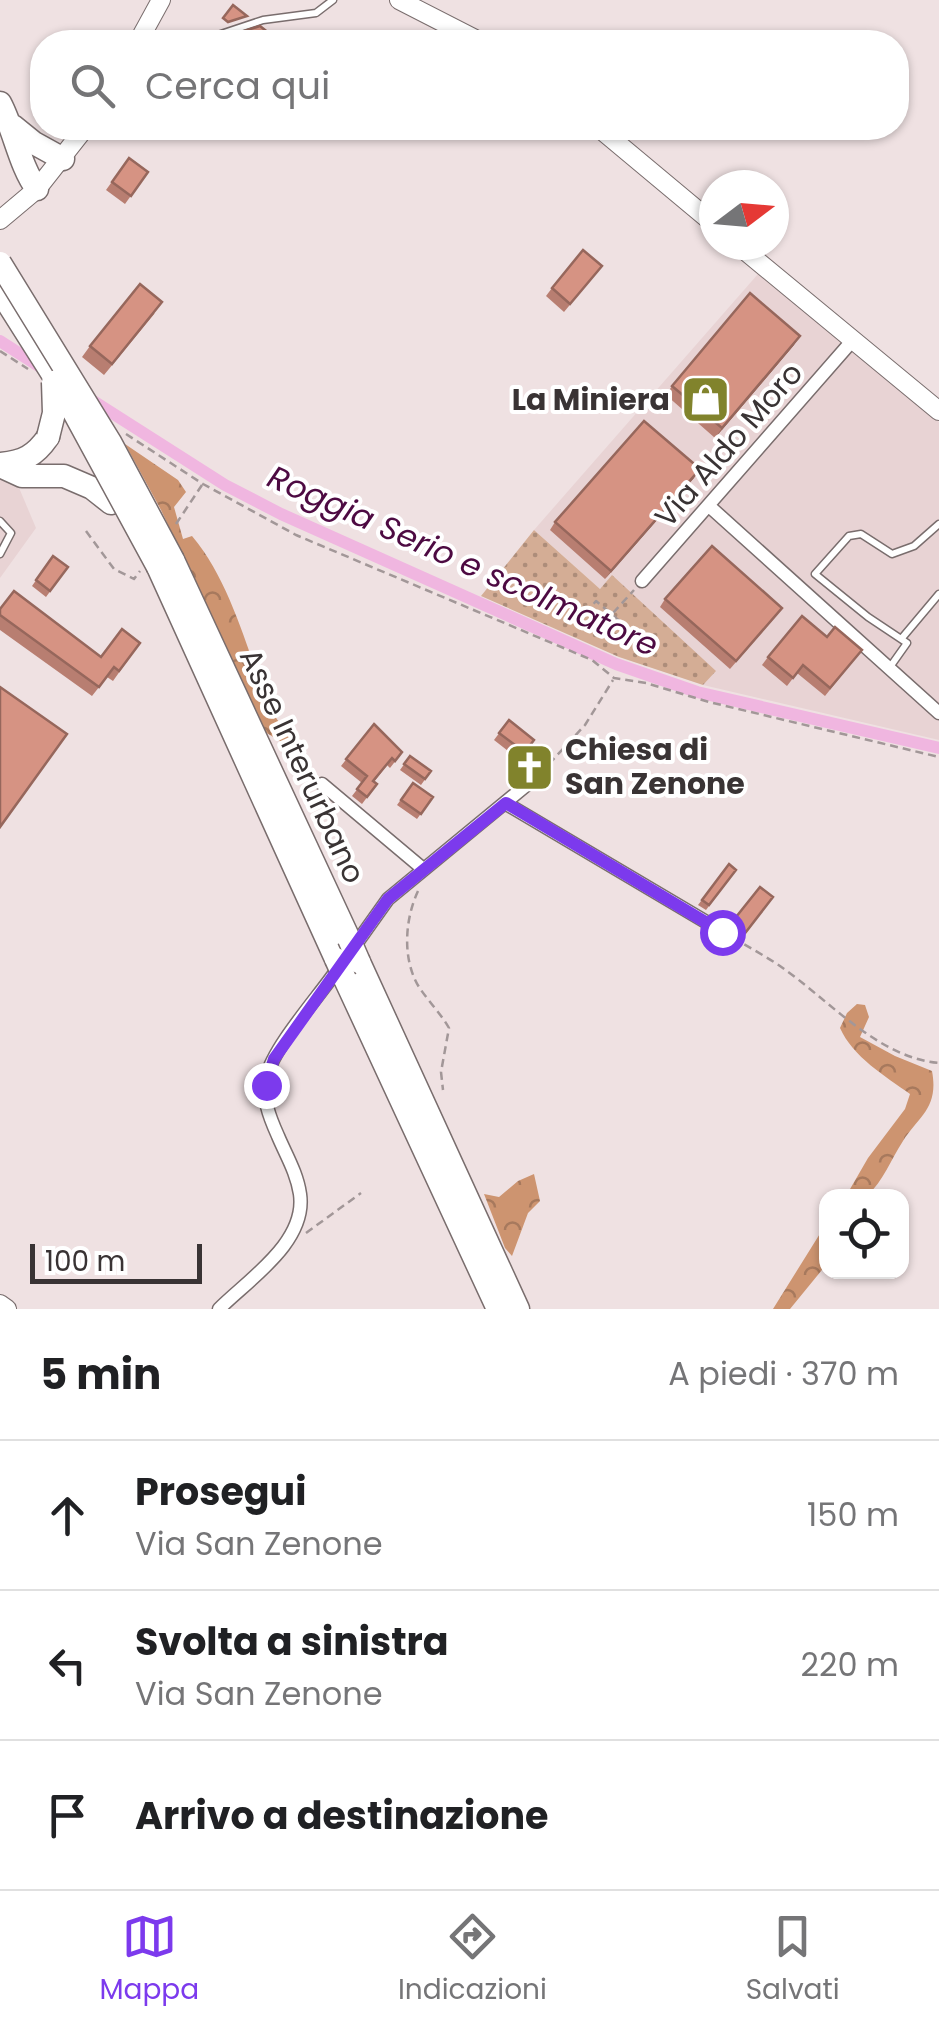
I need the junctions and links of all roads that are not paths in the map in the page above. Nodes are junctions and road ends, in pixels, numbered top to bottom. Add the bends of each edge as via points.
1 (162, 0) edge
2 (333, 0) edge
3 (399, 0) edge
4 (145, 30) edge
5 (233, 30) edge
6 (458, 30) edge
7 (5, 113) edge
8 (30, 139) edge
9 (31, 140) edge
10 (77, 140) edge
11 (613, 140) edge
12 (63, 158) junction
13 (38, 189) junction
14 (699, 211) edge
15 (0, 220) edge
16 (756, 260) edge
17 (0, 264) edge
18 (0, 291) edge
19 (852, 342) junction
20 (42, 372) junction
21 (939, 411) edge
22 (0, 465) edge
23 (709, 506) junction
24 (0, 520) edge
25 (939, 524) edge
26 (0, 554) edge
27 (166, 563) junction
28 (816, 574) junction
29 (642, 581) road end
30 (801, 589) junction
31 (939, 594) edge
32 (902, 638) junction
33 (889, 668) junction
34 (939, 713) edge
35 (541, 773) road end
36 (322, 784) dead end
37 (506, 803) junction
38 (422, 868) junction
39 (722, 932) road end
40 (347, 960) junction
41 (0, 1304) edge
42 (7, 1309) edge
43 (219, 1309) edge
44 (498, 1309) edge
45 (518, 1309) edge

1 - 4 street
2 - 5 lane via 316,13
3 - 6 street
7 - 8 highway
7 - 13 highway
9 - 12 highway
10 - 12 street
11 - 14 street
12 - 13 street
13 - 15 street
16 - 19 street
17 - 27 highway, Asse Interurbano, bridge via 110,442
18 - 20 highway, Asse Interurbano
19 - 21 street
19 - 23 street, Via Aldo Moro
20 - 22 highway, bridge via 54,413 48,437 36,454
20 - 27 highway, Asse Interurbano, bridge
22 - 27 highway, bridge via 22,476 64,476 92,488
23 - 29 street, Via Aldo Moro
23 - 30 street
24 - 26 lane via 11,533
25 - 28 lane via 914,546 892,554 861,534 849,536
27 - 40 highway, Asse Interurbano
28 - 30 lane
28 - 32 lane
30 - 33 street
31 - 32 lane
32 - 33 lane via 907,644
33 - 34 street
35 - 37 street
36 - 38 street
37 - 38 street
37 - 39 street
38 - 43 street via 388,899 268,1071 265,1100 297,1178 299,1219 286,1243
40 - 44 highway, Asse Interurbano
40 - 45 highway, Asse Interurbano
41 - 42 street

